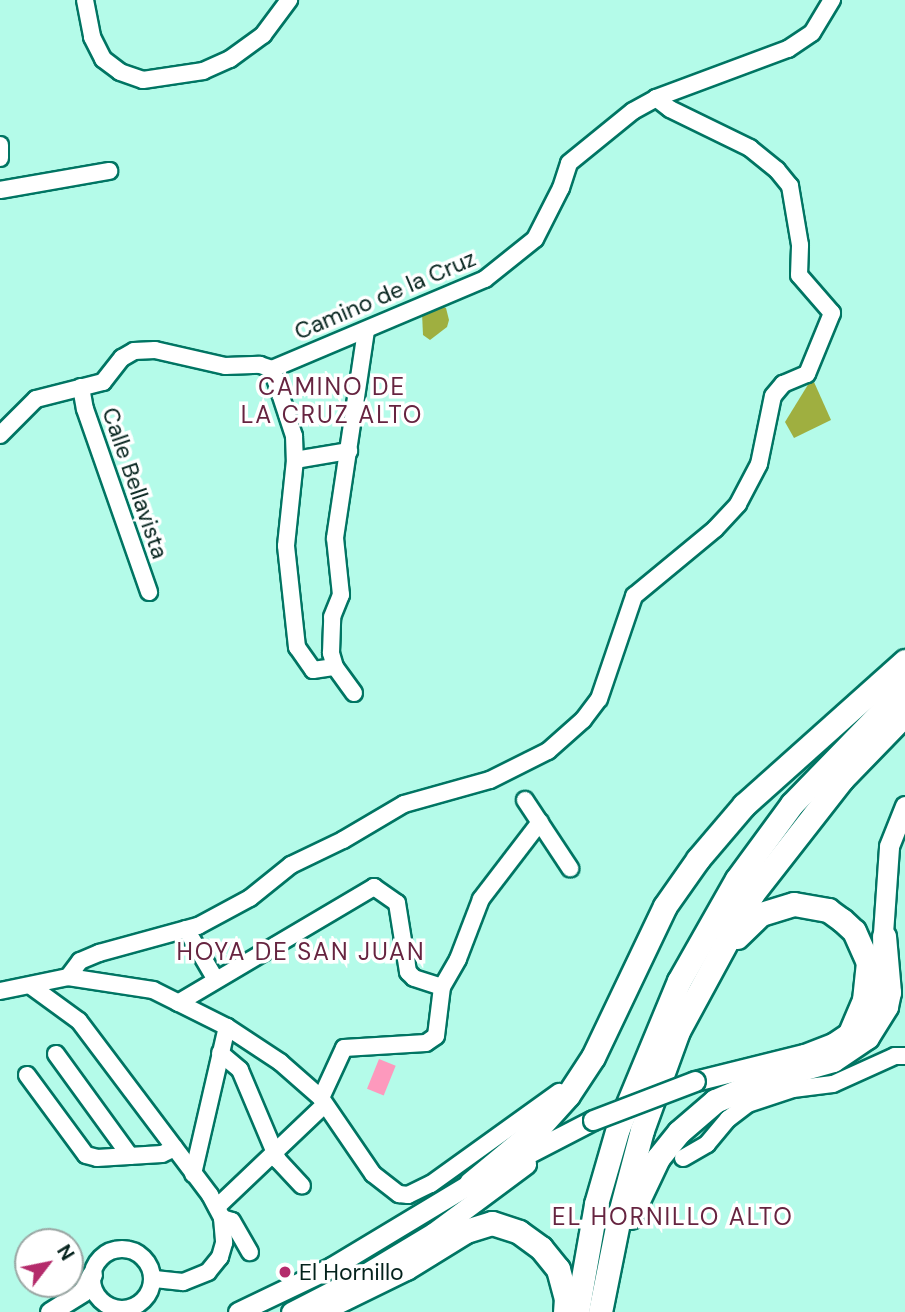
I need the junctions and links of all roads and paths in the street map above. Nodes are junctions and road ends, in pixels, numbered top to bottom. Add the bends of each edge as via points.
1 (85, 0) edge
2 (289, 0) edge
3 (832, 0) edge
4 (656, 98) junction
5 (0, 147) edge
6 (0, 158) edge
7 (108, 171) dead end
8 (0, 190) edge
9 (366, 331) junction
10 (272, 369) junction
11 (81, 387) junction
12 (0, 435) edge
13 (349, 451) junction
14 (295, 460) junction
15 (149, 593) dead end
16 (905, 661) edge
17 (335, 667) junction
18 (905, 688) edge
19 (354, 693) dead end
20 (905, 714) edge
21 (525, 800) dead end
22 (905, 806) edge
23 (540, 822) junction
24 (570, 868) dead end
25 (186, 929) junction
26 (884, 936) junction
27 (714, 962) junction
28 (68, 977) junction
29 (216, 980) junction
30 (31, 986) junction
31 (442, 987) junction
32 (0, 991) edge
33 (178, 1003) junction
34 (227, 1027) junction
35 (851, 1031) junction
36 (220, 1053) junction
37 (56, 1054) dead end
38 (905, 1056) edge
39 (585, 1070) junction
40 (27, 1075) dead end
41 (322, 1102) junction
42 (554, 1141) junction
43 (275, 1153) junction
44 (130, 1156) junction
45 (683, 1158) dead end
46 (187, 1160) junction
47 (471, 1184) junction
48 (302, 1186) dead end
49 (220, 1213) junction
50 (250, 1252) dead end
51 (612, 1254) junction
52 (92, 1274) junction
53 (152, 1279) junction
54 (131, 1310) edge
55 (50, 1312) edge
56 (238, 1312) edge
57 (291, 1312) edge
58 (316, 1312) edge
59 (565, 1312) edge
60 (577, 1312) edge
61 (600, 1312) edge

1 - 2 street via 92,37 103,58 120,72 144,80 203,71 230,59 262,35
3 - 4 street, Camino de la Cruz via 812,33 788,49
4 - 9 street, Camino de la Cruz via 569,163 535,239 518,255 485,279
4 - 25 street via 750,148 777,170 790,186 800,245 799,275 832,313 807,374 783,384 773,396 759,464 738,504 634,596 599,699 548,751 490,780 404,804 291,865 250,898
5 - 6 street
7 - 8 street
9 - 10 street, Camino de la Cruz
9 - 13 street
10 - 11 street, Camino de la Cruz via 225,366 155,350 134,351 122,358 103,382
10 - 14 street via 294,436
11 - 12 street, Camino de la Cruz via 36,399
11 - 15 street, Calle Bellavista
13 - 14 street
13 - 17 street via 335,538 341,595 332,617
14 - 17 street via 286,546 298,647 313,670
16 - 39 highway via 744,805 698,859 665,906
17 - 19 street
18 - 60 highway via 792,804 737,879 679,981 618,1128 596,1204
20 - 27 highway via 842,779 753,892
21 - 23 street
22 - 26 main road via 890,846
23 - 24 street
23 - 31 street via 481,899
25 - 28 street via 99,953 80,961
25 - 29 street
26 - 35 main road via 872,1005
26 - 51 highway via 889,992 867,1037 833,1060 737,1090 697,1116 658,1158
27 - 35 highway via 761,914 794,904 828,910 854,931 868,962 864,1000
27 - 51 highway via 678,1031 642,1130
28 - 30 street
28 - 33 street via 153,990
29 - 31 street via 374,887 397,903 408,972
29 - 33 street
30 - 32 street
30 - 46 street via 79,1021
31 - 41 street via 436,1037 426,1043 344,1048
33 - 34 street
34 - 36 street
34 - 41 street via 280,1062
35 - 42 main road, bridge via 804,1055 695,1081 593,1120
36 - 43 street via 240,1070
36 - 46 street
37 - 44 street
38 - 45 street via 895,1056 833,1084 793,1089 748,1104 707,1144
39 - 41 street via 543,1106 408,1195 398,1194 373,1174
39 - 47 highway via 541,1125
40 - 44 street via 86,1155
41 - 43 street
42 - 47 main road
42 - 57 main road via 433,1233
43 - 48 street
43 - 49 street
44 - 46 street via 162,1154
46 - 49 street
47 - 56 main road via 332,1267
49 - 50 street via 232,1221
49 - 53 street via 224,1243 208,1272 183,1282
51 - 61 highway
52 - 53 street via 102,1257 120,1249 139,1254
52 - 54 street via 102,1301
52 - 55 main road via 83,1292
53 - 54 street via 146,1297
58 - 59 highway via 406,1268 467,1231 492,1223 519,1231 541,1248 558,1269

